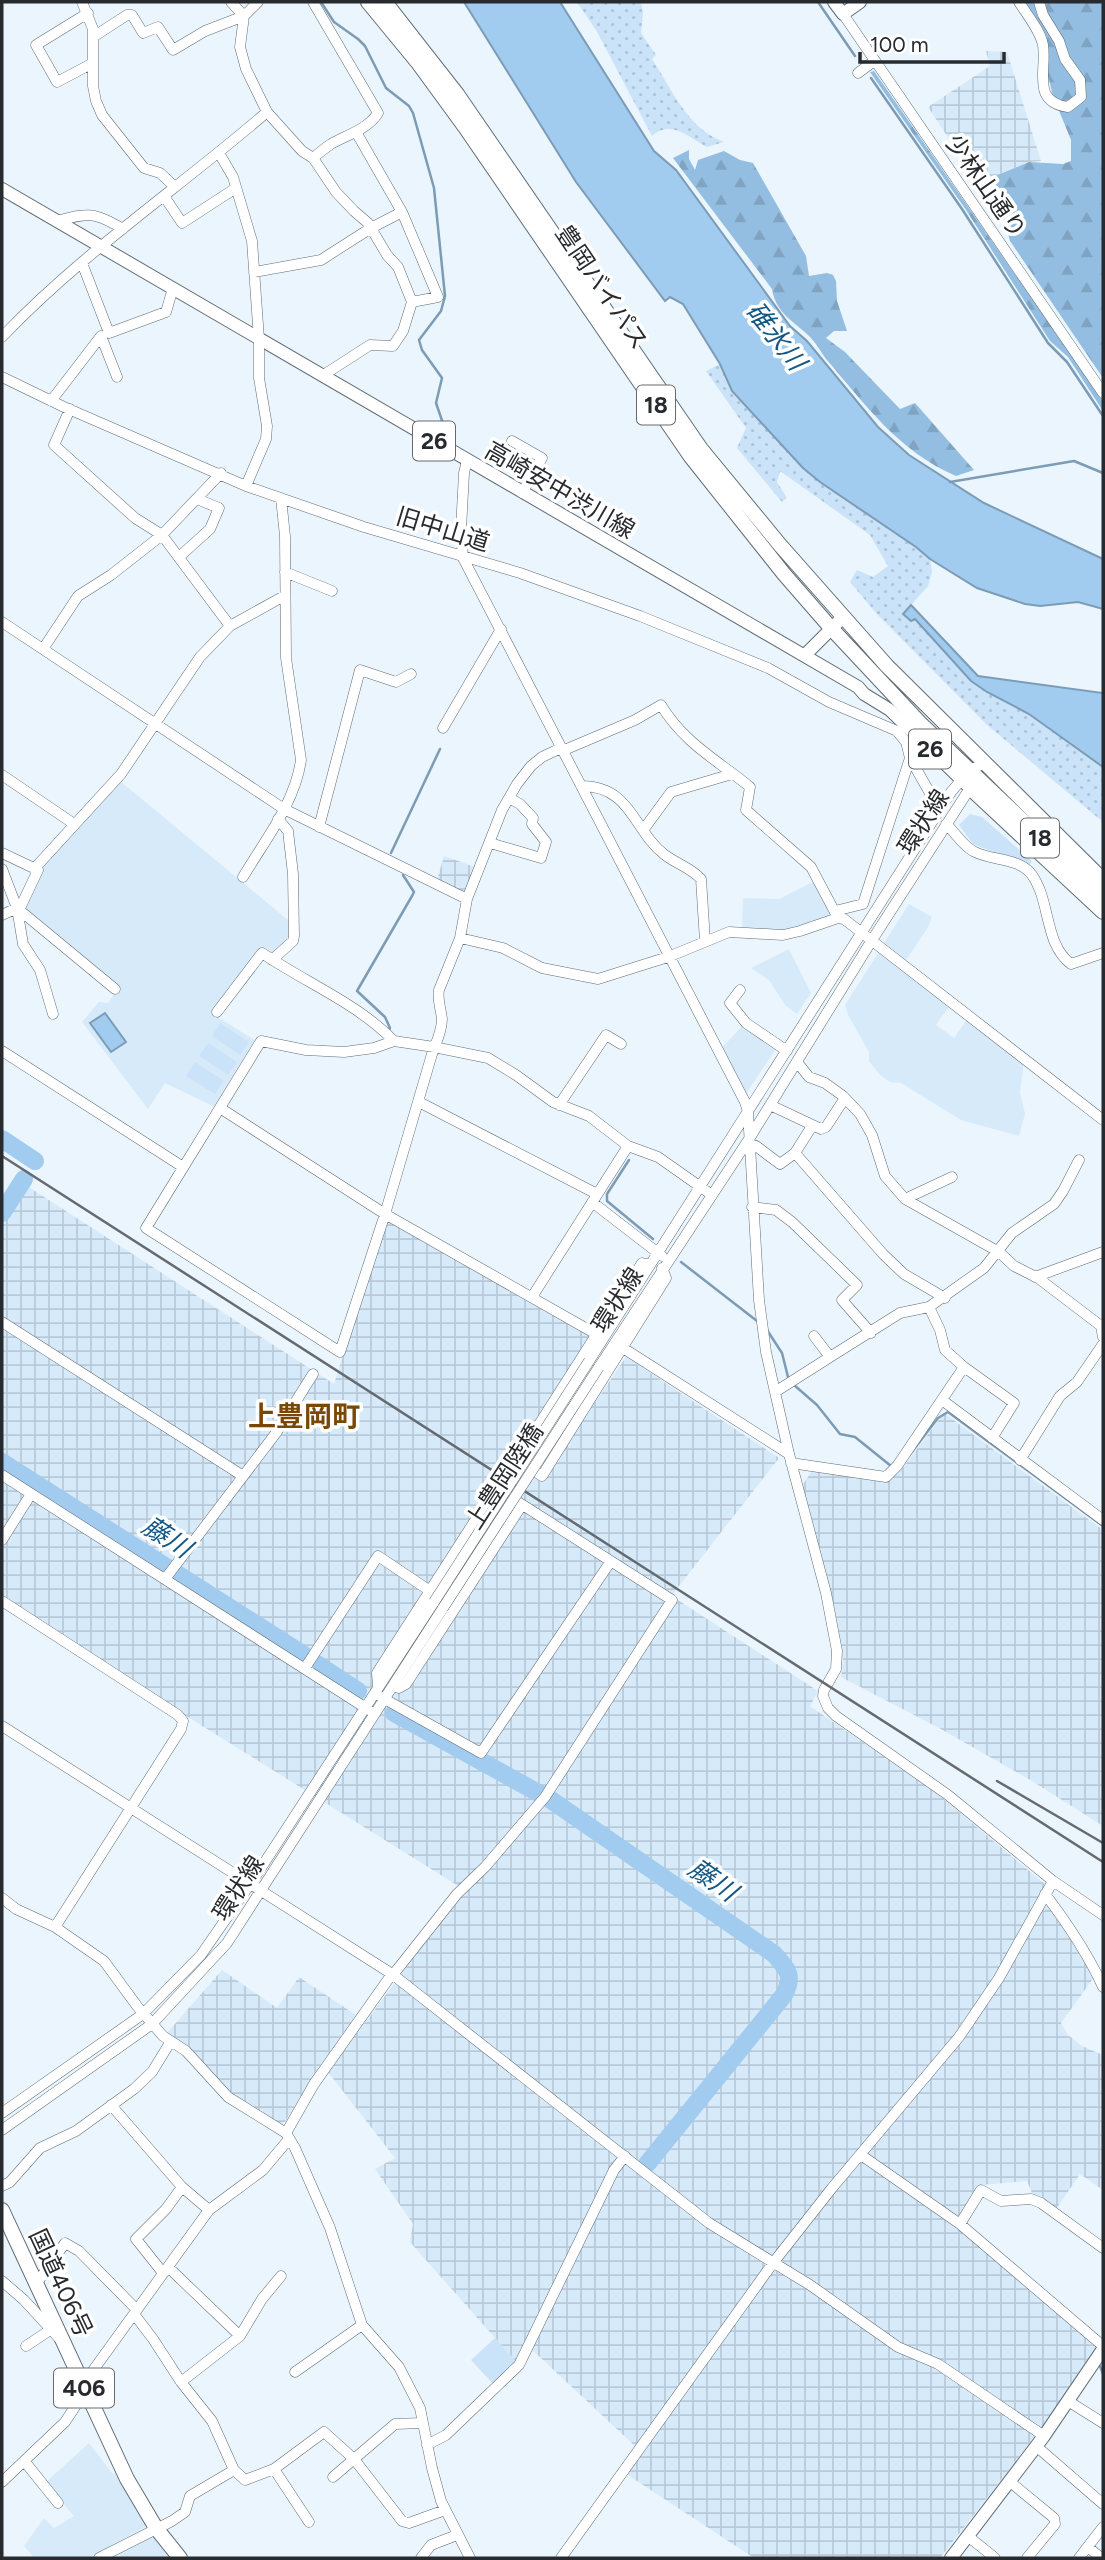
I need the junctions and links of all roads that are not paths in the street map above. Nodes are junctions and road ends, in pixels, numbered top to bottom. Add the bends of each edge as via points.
1 (82, 2) edge
2 (231, 2) edge
3 (258, 2) edge
4 (313, 2) edge
5 (368, 2) edge
6 (385, 2) edge
7 (834, 2) edge
8 (860, 2) edge
9 (1019, 2) edge
10 (1039, 2) edge
11 (88, 12) junction
12 (843, 14) junction
13 (244, 16) junction
14 (93, 37) junction
15 (874, 61) junction
16 (93, 63) junction
17 (858, 73) dead end
18 (267, 112) junction
19 (356, 132) junction
20 (219, 153) junction
21 (313, 158) junction
22 (174, 187) junction
23 (236, 188) junction
24 (2, 189) edge
25 (164, 196) junction
26 (402, 212) junction
27 (56, 220) junction
28 (371, 228) junction
29 (122, 229) junction
30 (101, 247) junction
31 (82, 263) junction
32 (254, 272) junction
33 (173, 288) junction
34 (412, 302) junction
35 (2, 337) edge
36 (259, 339) junction
37 (322, 376) junction
38 (2, 377) edge
39 (117, 377) dead end
40 (1103, 393) edge
41 (51, 401) junction
42 (69, 409) junction
43 (512, 441) dead end
44 (467, 460) junction
45 (221, 473) junction
46 (246, 486) junction
47 (522, 493) junction
48 (281, 498) junction
49 (197, 499) junction
50 (162, 535) junction
51 (179, 557) junction
52 (463, 558) junction
53 (285, 572) junction
54 (332, 591) dead end
55 (284, 596) junction
56 (843, 617) junction
57 (2, 622) edge
58 (230, 626) junction
59 (831, 628) junction
60 (501, 629) junction
61 (43, 649) junction
62 (805, 655) junction
63 (411, 674) dead end
64 (864, 694) junction
65 (855, 712) junction
66 (154, 723) junction
67 (443, 728) dead end
68 (562, 749) junction
69 (910, 758) junction
70 (984, 763) junction
71 (732, 774) junction
72 (2, 775) edge
73 (969, 779) junction
74 (581, 786) junction
75 (509, 797) junction
76 (942, 806) junction
77 (284, 809) junction
78 (278, 820) junction
79 (74, 824) junction
80 (946, 824) junction
81 (319, 827) junction
82 (643, 829) junction
83 (490, 843) junction
84 (2, 853) edge
85 (2, 869) edge
86 (34, 869) junction
87 (243, 877) dead end
88 (1103, 880) edge
89 (1103, 897) edge
90 (467, 900) junction
91 (17, 908) junction
92 (1103, 912) edge
93 (836, 914) junction
94 (2, 915) edge
95 (862, 932) junction
96 (460, 938) junction
97 (872, 940) junction
98 (705, 941) junction
99 (1103, 953) edge
100 (668, 957) junction
101 (272, 960) junction
102 (115, 989) dead end
103 (740, 990) dead end
104 (217, 1012) dead end
105 (53, 1014) dead end
106 (394, 1041) junction
107 (621, 1044) dead end
108 (435, 1047) junction
109 (2, 1051) edge
110 (787, 1051) junction
111 (797, 1062) junction
112 (845, 1098) junction
113 (419, 1102) junction
114 (559, 1105) junction
115 (770, 1105) junction
116 (220, 1108) junction
117 (748, 1112) junction
118 (1103, 1120) edge
119 (813, 1126) junction
120 (749, 1139) junction
121 (628, 1146) junction
122 (749, 1151) junction
123 (795, 1153) junction
124 (1079, 1160) dead end
125 (183, 1167) junction
126 (952, 1177) dead end
127 (700, 1186) junction
128 (712, 1195) junction
129 (595, 1198) junction
130 (905, 1199) junction
131 (752, 1207) junction
132 (385, 1214) junction
133 (999, 1252) junction
134 (1103, 1252) edge
135 (657, 1253) junction
136 (665, 1264) junction
137 (650, 1265) junction
138 (1035, 1277) junction
139 (532, 1297) junction
140 (945, 1298) junction
141 (929, 1307) junction
142 (2, 1322) edge
143 (1101, 1325) edge
144 (871, 1333) junction
145 (596, 1334) junction
146 (814, 1336) dead end
147 (1103, 1337) edge
148 (1103, 1344) edge
149 (623, 1348) junction
150 (830, 1357) junction
151 (589, 1361) joint
152 (599, 1367) joint
153 (964, 1367) junction
154 (313, 1374) dead end
155 (775, 1392) junction
156 (942, 1400) junction
157 (992, 1437) junction
158 (790, 1459) junction
159 (1020, 1460) junction
160 (2, 1475) edge
161 (243, 1476) junction
162 (32, 1494) junction
163 (522, 1504) junction
164 (1103, 1520) edge
165 (2, 1541) edge
166 (611, 1561) junction
167 (165, 1579) junction
168 (430, 1591) junction
169 (2, 1601) edge
170 (434, 1602) joint
171 (447, 1611) junction
172 (305, 1668) junction
173 (376, 1689) junction
174 (385, 1699) junction
175 (364, 1707) junction
176 (376, 1714) junction
177 (2, 1726) edge
178 (131, 1807) junction
179 (1053, 1881) junction
180 (250, 1883) junction
181 (262, 1891) junction
182 (1045, 1894) junction
183 (2, 1898) edge
184 (1103, 1915) edge
185 (55, 1927) junction
186 (392, 1974) junction
187 (1103, 1987) edge
188 (143, 2014) junction
189 (152, 2024) junction
190 (170, 2042) junction
191 (111, 2105) junction
192 (2, 2113) edge
193 (2, 2130) edge
194 (287, 2136) junction
195 (861, 2155) junction
196 (625, 2156) junction
197 (2, 2186) edge
198 (182, 2187) junction
199 (2, 2210) edge
200 (209, 2210) junction
201 (960, 2224) junction
202 (1103, 2248) edge
203 (773, 2263) junction
204 (166, 2270) junction
205 (281, 2276) dead end
206 (2, 2281) edge
207 (34, 2282) junction
208 (135, 2312) junction
209 (362, 2325) junction
210 (50, 2330) junction
211 (240, 2336) junction
212 (63, 2341) junction
213 (26, 2346) dead end
214 (1103, 2347) edge
215 (295, 2372) dead end
216 (181, 2382) junction
217 (83, 2385) junction
218 (1068, 2401) junction
219 (422, 2423) junction
220 (1103, 2423) edge
221 (1040, 2441) junction
222 (427, 2445) junction
223 (354, 2459) junction
224 (25, 2462) junction
225 (274, 2469) junction
226 (234, 2470) junction
227 (333, 2477) dead end
228 (1009, 2481) junction
229 (2, 2482) edge
230 (58, 2503) dead end
231 (1103, 2504) edge
232 (445, 2510) junction
233 (309, 2522) dead end
234 (1103, 2527) edge
235 (156, 2528) junction
236 (457, 2535) junction
237 (969, 2537) junction
238 (1088, 2547) junction
239 (99, 2558) edge
240 (180, 2558) edge
241 (421, 2558) edge
242 (470, 2558) edge
243 (561, 2558) edge
244 (951, 2558) edge
245 (995, 2558) edge
246 (1027, 2558) edge
247 (1079, 2558) edge
248 (1101, 2558) edge

1 - 11 street
2 - 13 street
3 - 13 street
4 - 19 street via 378,114
5 - 59 highway, 豊岡バイパス / 18 via 465,127 691,457
6 - 56 highway, 豊岡バイパス / 18 via 457,94 701,449
7 - 12 main road, 少林山通り
8 - 12 main road
9 - 10 street via 1043,45 1047,98 1068,107 1081,97 1080,80 1065,59
11 - 14 street
11 - 16 street via 36,45 57,82
12 - 15 street, 少林山通り
13 - 14 street via 173,50 158,27 143,33 132,15
13 - 18 street via 240,47
14 - 16 street
15 - 17 street
15 - 40 street, 少林山通り
16 - 22 street via 94,94 102,115 144,168 160,173
18 - 20 street
18 - 21 street
19 - 21 street
19 - 26 street
20 - 22 street
20 - 23 street
21 - 28 street via 336,192
22 - 25 street
23 - 25 street via 182,223
23 - 32 street via 252,241
24 - 27 main road, 高崎安中渋川線 / 26
25 - 29 street
26 - 28 street
26 - 34 street via 438,297
27 - 29 street via 101,216
27 - 30 main road, 高崎安中渋川線 / 26
28 - 32 street via 321,260
28 - 34 street via 398,267
29 - 30 street
30 - 31 street
30 - 33 main road, 高崎安中渋川線 / 26
31 - 33 street via 109,333 166,312
31 - 35 street
32 - 36 street
33 - 36 main road, 高崎安中渋川線 / 26
34 - 37 street via 393,346 370,345
36 - 37 main road, 高崎安中渋川線 / 26
36 - 46 street via 266,439
37 - 44 main road, 高崎安中渋川線 / 26
38 - 41 street, 旧中山道
39 - 41 street via 101,336
41 - 42 street, 旧中山道
42 - 45 street, 旧中山道
42 - 50 street via 54,445 135,518
43 - 47 street via 542,458
44 - 47 main road, 高崎安中渋川線 / 26
44 - 52 street
45 - 46 street, 旧中山道
45 - 49 street
46 - 48 street, 旧中山道
47 - 62 main road, 高崎安中渋川線 / 26
48 - 52 street, 旧中山道
48 - 53 street
49 - 50 street
49 - 51 street via 219,508 210,529
50 - 51 street
50 - 61 street via 78,596
51 - 58 street
52 - 60 street
52 - 65 street, 旧中山道 via 640,616 768,668
53 - 54 street
53 - 55 street
55 - 58 street
55 - 77 street via 286,658 301,761
56 - 59 main road
56 - 70 highway, 豊岡バイパス / 18
57 - 61 street
58 - 66 street via 200,657
59 - 62 main road
59 - 73 highway, 豊岡バイパス / 18
60 - 67 street
60 - 68 street
61 - 66 street
62 - 64 main road, 高崎安中渋川線 / 26
63 - 81 street via 396,682 360,670
64 - 65 street
64 - 73 main road, 高崎安中渋川線 / 26 via 890,710
65 - 69 street, 旧中山道 via 897,731
66 - 77 street
66 - 79 street via 121,774
68 - 71 street via 661,705 700,751
68 - 74 street
68 - 75 street via 531,766
69 - 76 street, 旧中山道 via 935,802
69 - 93 street via 863,904
70 - 73 street, 環状線
70 - 88 highway, 18
71 - 82 street via 671,792
71 - 93 street via 750,787 746,810 811,867
72 - 79 street
73 - 76 street, 環状線
73 - 80 street, 環状線
73 - 89 highway, 18
73 - 92 highway, 18
74 - 82 street via 600,786 623,802
74 - 100 street
75 - 83 street
75 - 83 street via 533,818 532,824 546,842 541,858
76 - 95 street, 環状線
77 - 78 street
77 - 81 street
78 - 87 street
78 - 101 street via 288,831 295,936
79 - 86 street
80 - 97 street, 環状線
80 - 99 street via 970,850 1023,867 1032,875 1062,958 1071,964
81 - 90 street
82 - 98 street via 663,854 701,879
83 - 90 street
84 - 86 street
85 - 91 street
86 - 91 street via 38,870
90 - 96 street
91 - 94 street
91 - 102 street
91 - 105 street via 23,944 40,970
93 - 95 street
93 - 98 street via 783,935 729,932
95 - 97 street
95 - 110 street, 環状線
96 - 100 street via 503,948 542,968 593,979
96 - 108 street via 439,990 442,1024
97 - 111 street, 環状線
97 - 118 street
98 - 100 street
100 - 117 street
101 - 104 street via 262,953
101 - 106 street via 334,995
103 - 110 street via 730,1003 738,1016
106 - 108 street
106 - 116 street via 344,1052 261,1041
107 - 114 street via 606,1035
108 - 113 street
108 - 114 street via 488,1058
109 - 125 street
110 - 117 street, 環状線
111 - 112 street via 809,1077
111 - 115 street, 環状線
112 - 119 street via 826,1127
112 - 130 street via 872,1135 885,1176
113 - 129 street
113 - 132 street
114 - 121 street via 589,1116
115 - 119 street
115 - 120 street, 環状線
116 - 125 street
116 - 132 street
117 - 120 street
117 - 127 street, 環状線
119 - 123 street
120 - 122 street
120 - 128 street, 環状線
121 - 127 street via 658,1157
121 - 129 street
122 - 123 street via 755,1146 780,1164
122 - 131 street
123 - 140 street via 883,1254
124 - 133 street via 1054,1204 1012,1233
125 - 132 street via 146,1228 340,1352
126 - 130 street
127 - 128 street
127 - 135 street, 環状線
128 - 136 street, 環状線
129 - 135 street
129 - 139 street
130 - 133 street
131 - 144 street via 776,1210 792,1222 856,1286 842,1300
131 - 155 street via 758,1300
132 - 139 street
133 - 138 street
133 - 140 street
134 - 138 street
135 - 136 street
135 - 137 street, 環状線
136 - 149 street via 666,1278
136 - 152 street, 環状線
137 - 145 street via 642,1263
137 - 151 street, 環状線
138 - 143 street
139 - 145 street
140 - 141 street
141 - 144 street via 900,1313
141 - 153 street via 945,1350
142 - 161 street
143 - 147 street
144 - 150 street
145 - 149 street via 517,1459 542,1476
146 - 150 street
148 - 159 street via 1077,1382 1060,1396
149 - 158 street
150 - 155 street
151 - 170 street, 上豊岡陸橋, bridge
152 - 171 street, 上豊岡陸橋, bridge
153 - 156 street
153 - 157 street via 1014,1403
154 - 161 street
155 - 158 street
156 - 157 street
156 - 158 street via 886,1477
157 - 159 street
158 - 179 street via 837,1651 836,1669 823,1696 828,1709 948,1795
159 - 164 street
160 - 162 street
161 - 167 street
162 - 165 street
162 - 167 street
163 - 166 street
163 - 168 street via 496,1488
163 - 171 street
166 - 174 street via 481,1753
166 - 186 street via 672,1600 545,1797
167 - 172 street
168 - 172 street via 378,1556
168 - 173 street via 377,1673
169 - 178 street via 183,1721
170 - 173 street, 環状線
171 - 174 street, 環状線
172 - 175 street
173 - 174 street
173 - 175 street, 環状線
174 - 176 street, 環状線
175 - 176 street
175 - 180 street, 環状線
176 - 181 street, 環状線
177 - 178 street
178 - 180 street
178 - 185 street
179 - 182 street
179 - 184 street
180 - 181 street
180 - 188 street, 環状線 via 201,1955
181 - 186 street
181 - 189 street, 環状線 via 227,1943
182 - 187 street via 1065,1919
182 - 195 street via 999,1978 959,2037
183 - 185 street
185 - 188 street via 104,1961
186 - 194 street via 314,2084
186 - 196 street
188 - 189 street
188 - 192 street, 環状線
189 - 190 street
189 - 193 street, 環状線
190 - 191 street via 152,2072
190 - 194 street via 186,2052 228,2097
191 - 197 street via 76,2131 40,2148
191 - 198 street
194 - 200 street via 263,2170
194 - 209 street via 326,2219
195 - 201 street
195 - 203 street
196 - 203 street via 709,2223
196 - 222 street via 614,2170 520,2365 446,2435
198 - 200 street
198 - 204 street via 136,2239
199 - 207 highway, 国道406号 / 406
200 - 204 street
201 - 202 street via 981,2190 1001,2201 1041,2203
201 - 214 street
203 - 221 street via 898,2347 939,2364
203 - 243 street
204 - 208 street
204 - 211 street
205 - 211 street via 261,2299
206 - 210 street
207 - 208 street via 65,2243 79,2251
207 - 212 highway, 国道406号 / 406
208 - 216 street
208 - 217 street
209 - 215 street
209 - 219 street via 399,2367 420,2407
210 - 212 street
210 - 213 street
211 - 216 street
212 - 217 highway, 国道406号 / 406
214 - 218 main road
216 - 226 street via 212,2421
217 - 224 street via 65,2423
217 - 235 highway, 国道406号 / 406 via 127,2479
218 - 220 street
218 - 221 main road
219 - 222 street
219 - 223 street via 395,2424
221 - 228 main road
221 - 231 street
222 - 232 street
223 - 225 street via 324,2432
223 - 227 street
223 - 232 street via 402,2521 409,2523
224 - 229 street
224 - 230 street
225 - 226 street via 245,2480
225 - 233 street
226 - 235 street via 190,2496 185,2512
228 - 237 main road
228 - 246 street via 1054,2518 1055,2524
232 - 236 street
234 - 238 street
235 - 239 street
235 - 240 highway, 国道406号 / 406
236 - 241 street via 430,2545
236 - 242 street
237 - 244 main road
237 - 245 street
238 - 247 street
238 - 248 street

